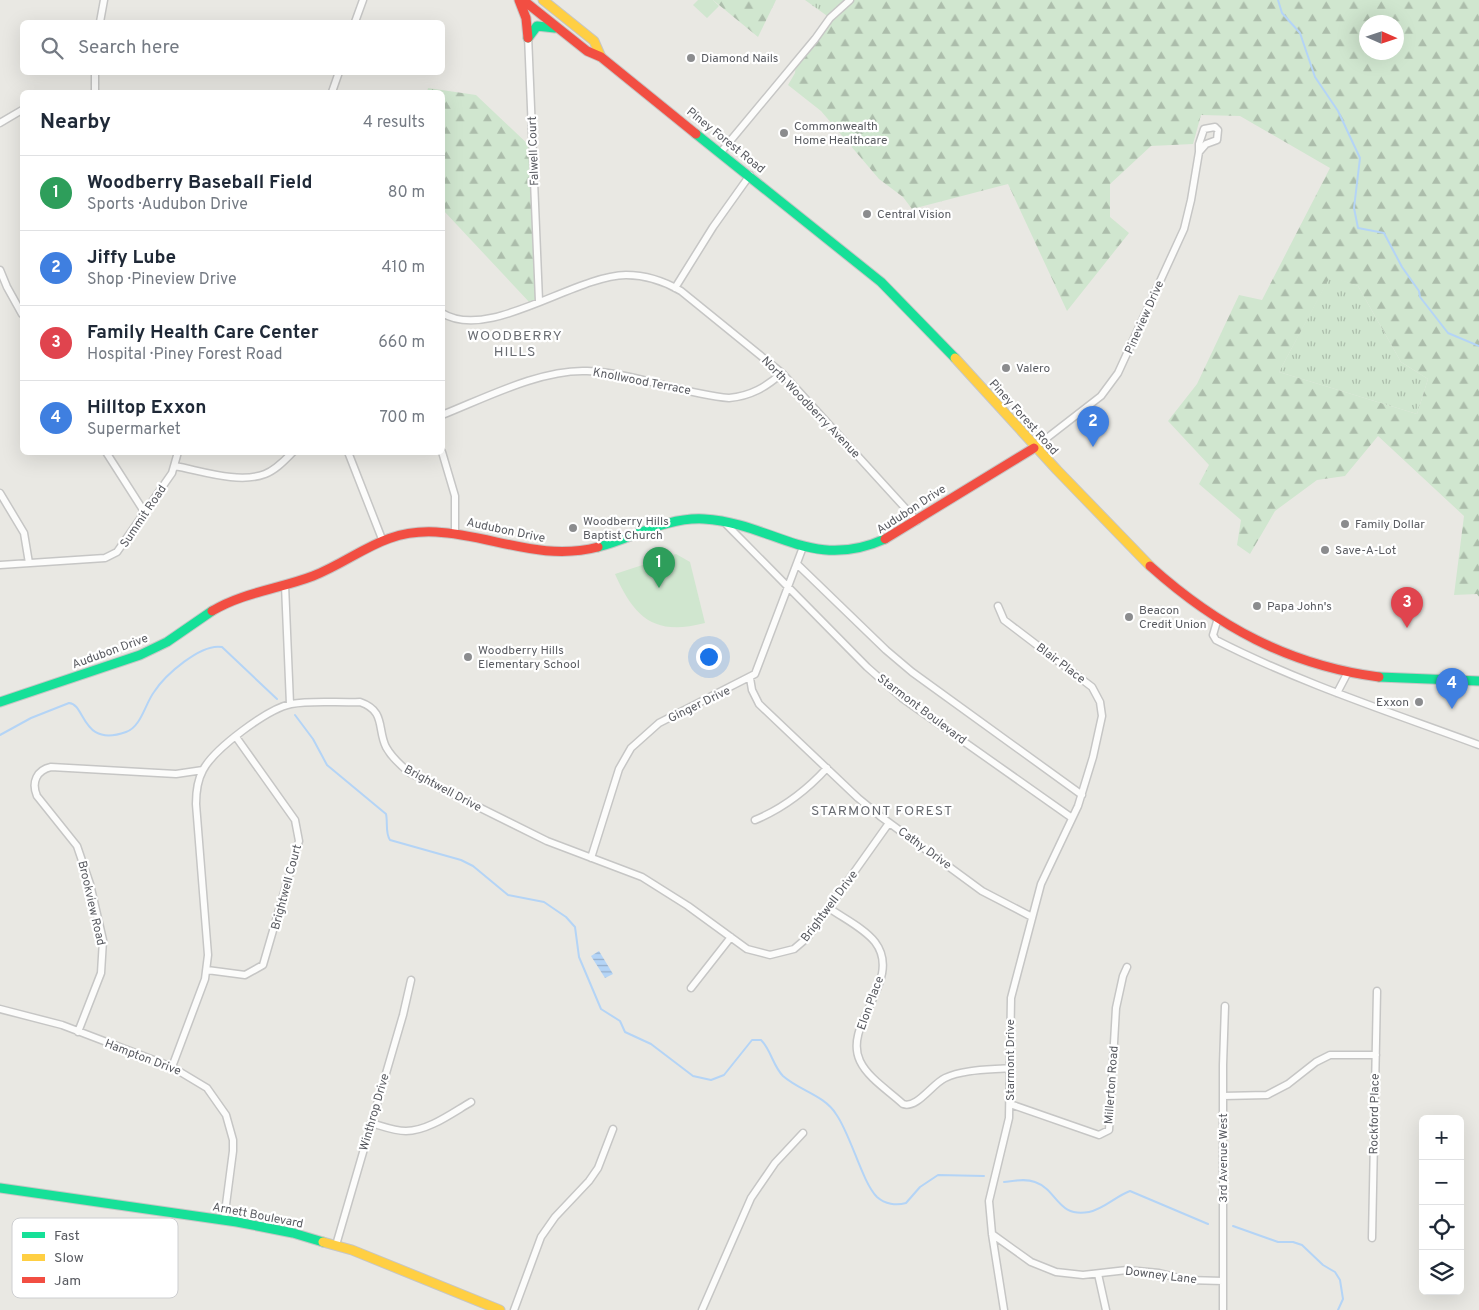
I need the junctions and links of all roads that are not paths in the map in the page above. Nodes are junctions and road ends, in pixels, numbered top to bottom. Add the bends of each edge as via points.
1 (104, 0) edge
2 (363, 0) edge
3 (518, 0) edge
4 (543, 0) edge
5 (850, 0) edge
6 (529, 6) edge
7 (100, 20) edge
8 (356, 20) edge
9 (560, 30) junction
10 (585, 33) junction
11 (528, 38) junction
12 (601, 57) junction
13 (95, 75) edge
14 (338, 75) edge
15 (95, 90) edge
16 (333, 90) edge
17 (20, 111) edge
18 (0, 123) edge
19 (720, 152) junction
20 (1199, 152) dead end
21 (750, 175) junction
22 (0, 270) edge
23 (675, 288) junction
24 (539, 301) junction
25 (20, 310) edge
26 (445, 314) edge
27 (782, 373) junction
28 (445, 414) edge
29 (1034, 448) junction
30 (108, 455) edge
31 (177, 455) edge
32 (290, 455) edge
33 (349, 455) edge
34 (443, 455) edge
35 (175, 466) junction
36 (0, 494) edge
37 (145, 513) junction
38 (723, 521) junction
39 (917, 521) junction
40 (455, 532) junction
41 (382, 539) junction
42 (803, 547) junction
43 (29, 563) junction
44 (797, 564) junction
45 (0, 565) edge
46 (285, 585) junction
47 (789, 586) junction
48 (998, 606) dead end
49 (1218, 618) junction
50 (1348, 672) junction
51 (750, 678) junction
52 (1479, 681) edge
53 (1337, 693) junction
54 (0, 702) edge
55 (290, 704) junction
56 (236, 737) junction
57 (1479, 745) edge
58 (827, 768) junction
59 (203, 770) junction
60 (1082, 795) junction
61 (1072, 818) junction
62 (755, 820) dead end
63 (889, 823) junction
64 (591, 858) junction
65 (829, 908) junction
66 (1032, 917) junction
67 (731, 937) junction
68 (1127, 967) dead end
69 (207, 970) junction
70 (411, 980) dead end
71 (691, 988) dead end
72 (1377, 991) dead end
73 (1225, 1006) dead end
74 (0, 1009) edge
75 (78, 1032) junction
76 (1376, 1055) junction
77 (172, 1067) junction
78 (1011, 1068) junction
79 (1223, 1096) junction
80 (471, 1102) dead end
81 (1010, 1104) junction
82 (371, 1123) junction
83 (613, 1129) dead end
84 (803, 1133) dead end
85 (0, 1188) edge
86 (224, 1220) junction
87 (992, 1234) junction
88 (1372, 1238) dead end
89 (336, 1245) junction
90 (1098, 1274) junction
91 (1223, 1281) junction
92 (500, 1310) edge
93 (514, 1310) edge
94 (702, 1310) edge
95 (1004, 1310) edge
96 (1106, 1310) edge
97 (1223, 1310) edge

1 - 7 street
2 - 8 street
3 - 11 main road via 526,18
4 - 10 main road, Piney Forest Road
5 - 19 street via 830,18
6 - 9 main road, Piney Forest Road
6 - 10 main road via 547,9 577,33
6 - 11 street, Falwell Court
9 - 11 main road via 538,26
9 - 12 main road, Piney Forest Road via 587,51
10 - 12 main road, Piney Forest Road via 594,41
11 - 24 street, Falwell Court
12 - 19 main road, Piney Forest Road
13 - 15 street
14 - 16 street
17 - 18 street
19 - 21 main road, Piney Forest Road
20 - 29 street, Pineview Drive via 1184,229 1118,373 1100,396
21 - 23 street
21 - 29 main road, Piney Forest Road via 888,288
22 - 25 street
23 - 24 street, North Woodberry Avenue via 640,276 613,276
23 - 27 street, North Woodberry Avenue
24 - 26 street, North Woodberry Avenue via 478,322 457,320
27 - 28 street, Knollwood Terrace via 760,390 729,398 609,373 575,371 535,380
27 - 39 street, North Woodberry Avenue
29 - 39 main road, Audubon Drive
29 - 49 main road, Piney Forest Road via 1153,571
30 - 37 street
31 - 35 street, Summit Road
32 - 35 street via 272,470 257,476 230,476
33 - 41 street
34 - 40 street via 455,496
35 - 37 street, Summit Road
36 - 43 street via 24,533
37 - 43 street, Summit Road via 123,547 111,556
38 - 40 main road, Audubon Drive via 670,522 616,543 570,553 538,551
38 - 42 main road, Audubon Drive
38 - 47 street, Starmont Boulevard
39 - 42 main road, Audubon Drive via 891,539 867,548 834,552
40 - 41 main road, Audubon Drive via 420,531
41 - 46 main road, Audubon Drive via 330,567
42 - 44 street
43 - 45 street, Summit Road
44 - 47 street
44 - 60 street, Starmont Boulevard via 912,672
46 - 54 main road, Audubon Drive via 259,590 227,602 158,647 136,657
46 - 55 street
47 - 51 street via 759,669
47 - 61 street, Starmont Boulevard via 867,667 902,698
48 - 60 street, Blair Place via 1004,620 1086,680 1096,694 1102,716
49 - 50 main road, Piney Forest Road via 1272,647
49 - 53 street via 1213,635 1216,640 1255,660
50 - 52 main road, Piney Forest Road via 1405,681
50 - 53 street
51 - 58 street, Cathy Drive via 759,704
51 - 64 street, Ginger Drive via 659,723 634,744 619,769
53 - 57 street
55 - 56 street, Brightwell Drive via 269,712
55 - 64 street, Brightwell Drive via 367,704 381,722 385,745 393,758 410,773 547,841
56 - 59 street, Brightwell Drive
56 - 69 street, Brightwell Court via 295,820 299,840 263,965 245,975
58 - 62 street via 801,794 771,814
58 - 63 street, Cathy Drive
59 - 69 street, Brightwell Drive via 198,781 196,804 206,916
59 - 75 street, Brookview Road via 176,774 52,767 37,775 34,786 37,796 77,846 103,940 101,974
60 - 61 street, Blair Place
61 - 66 street, Starmont Drive via 1041,884
63 - 65 street, Brightwell Drive
63 - 66 street, Cathy Drive via 982,891
64 - 67 street, Brightwell Drive via 642,877
65 - 67 street, Brightwell Drive via 808,937 786,952 761,954
65 - 78 street, Elon Place via 870,937 879,948 882,964 880,982 859,1032 856,1049 866,1071 903,1104 912,1104 944,1078
66 - 78 street, Starmont Drive via 1011,998
67 - 71 street
68 - 81 street, Millerton Road via 1116,1008 1109,1130 1098,1135
69 - 77 street, Brightwell Drive
70 - 82 street, Winthrop Drive
72 - 76 street, Rockford Place
73 - 79 street, 3rd Avenue West
74 - 75 street, Hampton Drive
75 - 77 street, Hampton Drive
76 - 79 street via 1330,1054 1267,1095
76 - 88 street, Rockford Place
77 - 86 street, Hampton Drive via 207,1088 220,1104 230,1126 233,1151
78 - 81 street, Starmont Drive
79 - 91 street, 3rd Avenue West
80 - 82 street via 430,1125 414,1130 396,1130
81 - 87 street, Starmont Drive via 991,1188
82 - 89 street, Winthrop Drive
83 - 93 street via 590,1180 541,1237
84 - 94 street via 775,1163 751,1198
85 - 86 main road, Arnett Boulevard
86 - 89 main road, Arnett Boulevard via 294,1233
87 - 90 street, Downey Lane via 1020,1256 1045,1269 1071,1275
87 - 95 street, Starmont Drive
89 - 92 main road, Arnett Boulevard
90 - 91 street, Downey Lane via 1127,1270 1187,1280
90 - 96 street
91 - 97 street, 3rd Avenue West

